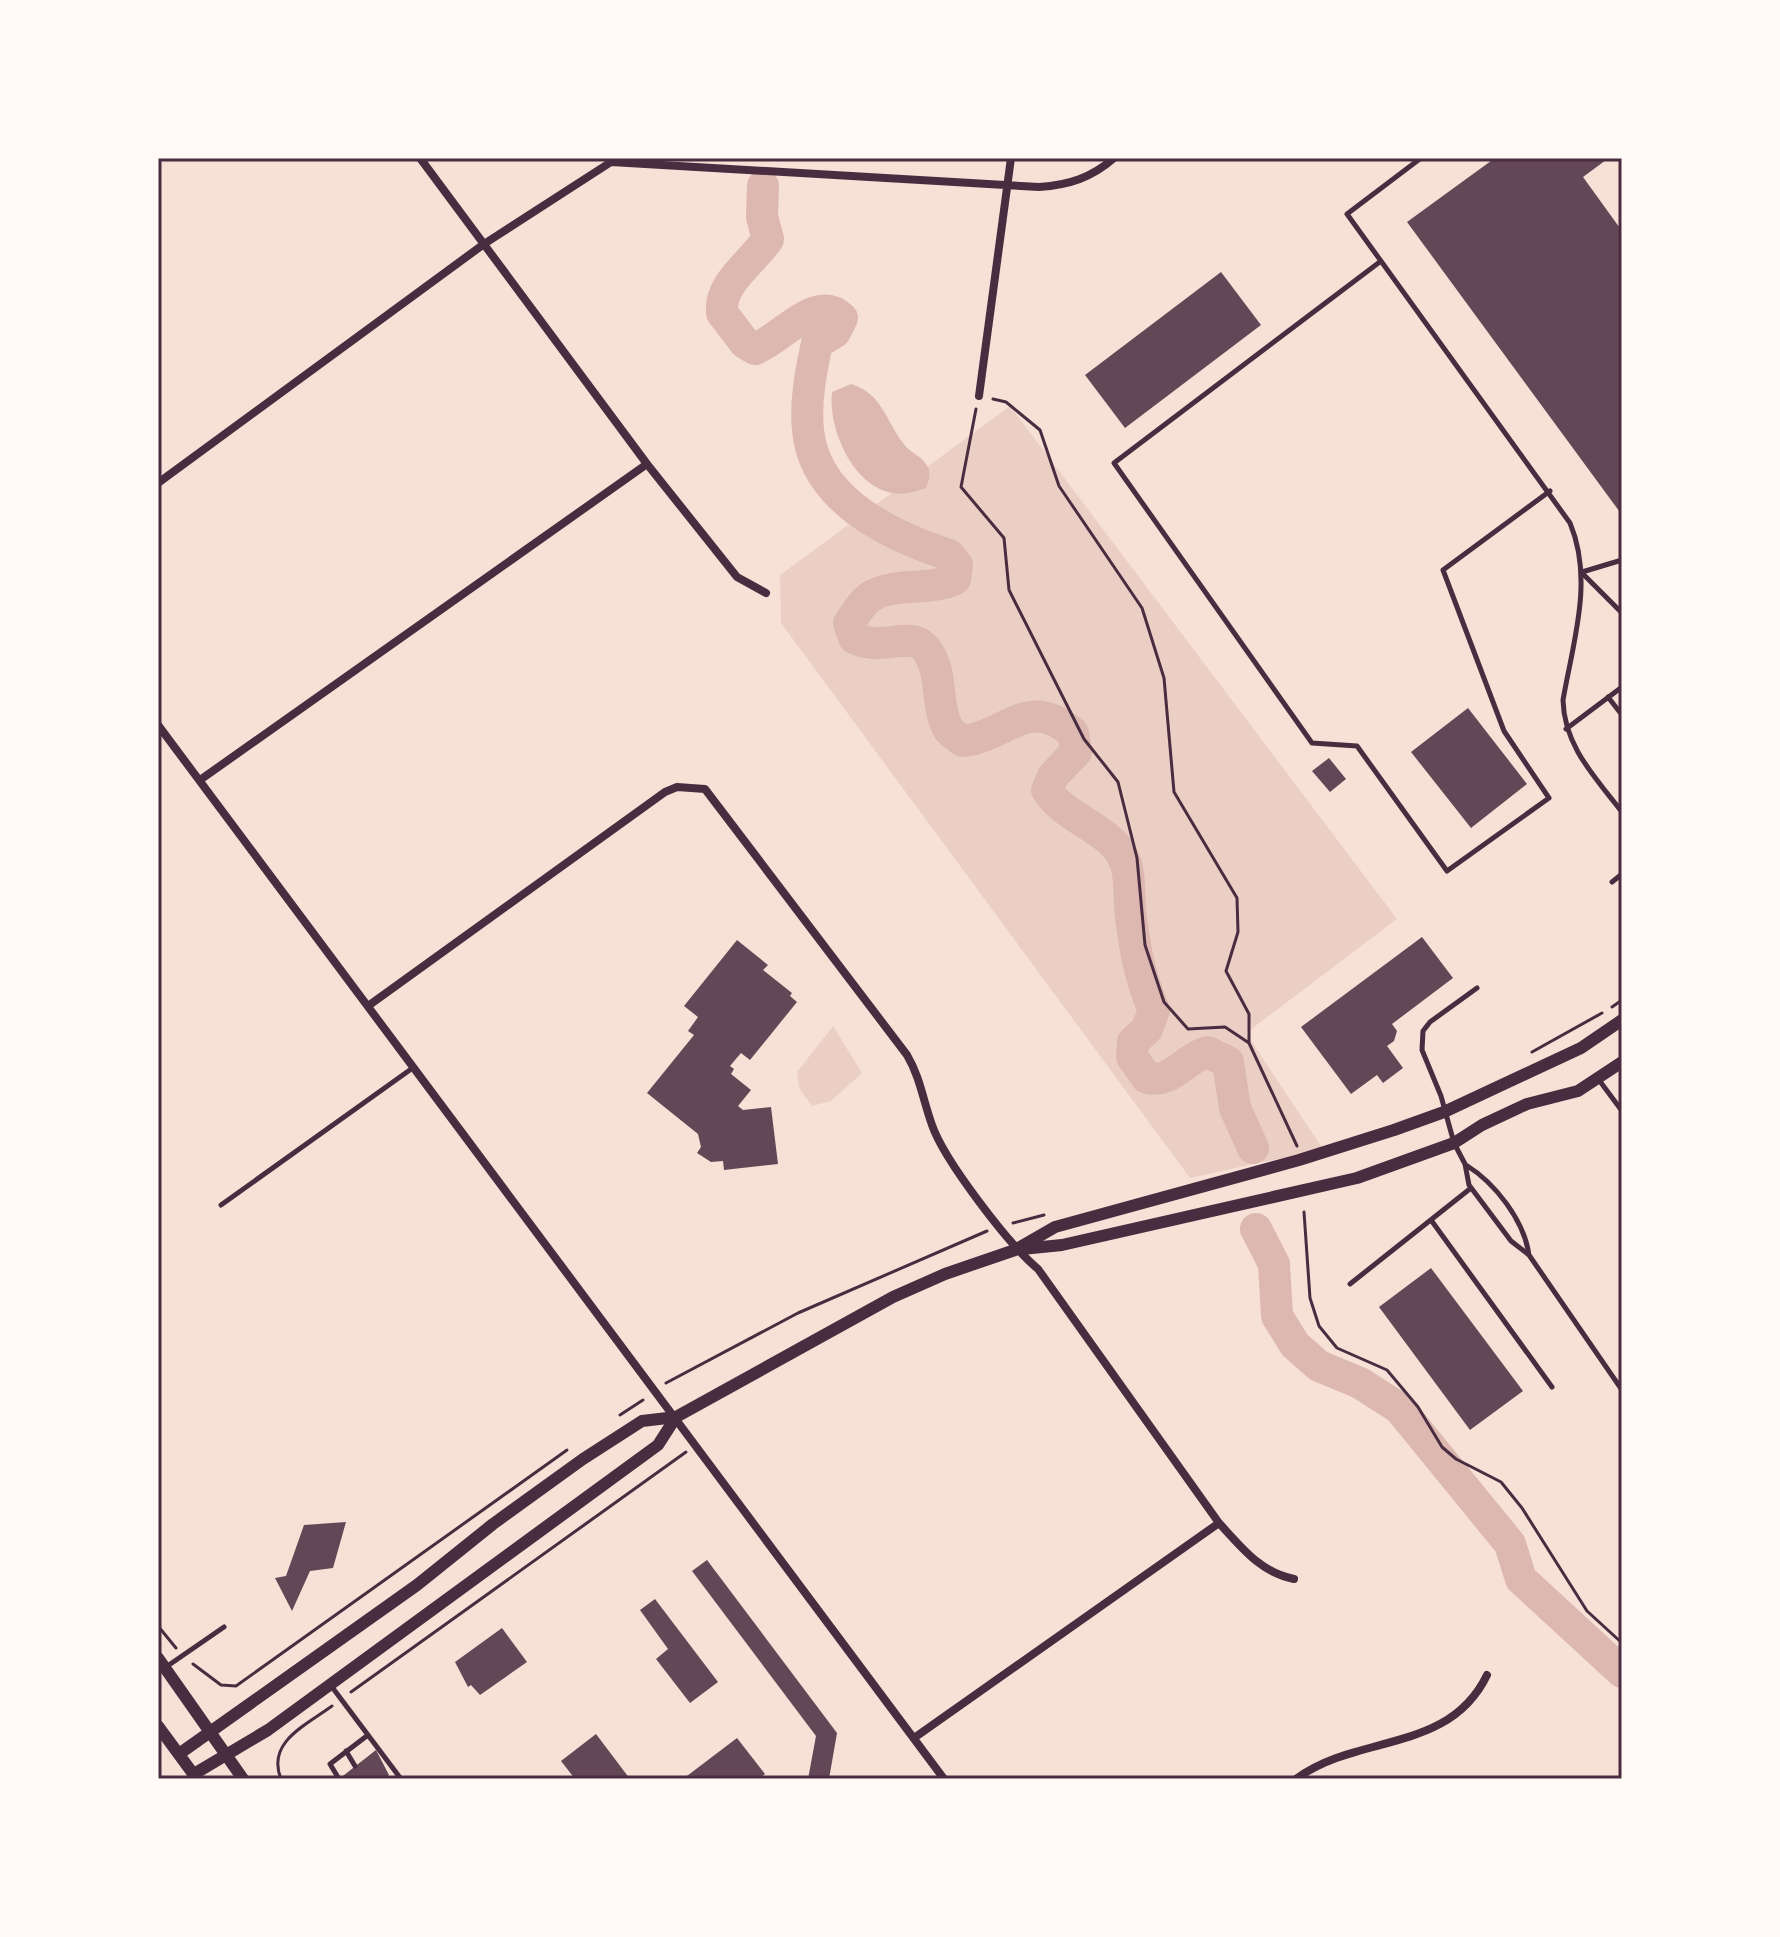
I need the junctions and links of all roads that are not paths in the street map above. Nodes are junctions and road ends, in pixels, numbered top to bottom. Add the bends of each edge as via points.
1 (420, 158) edge
2 (1011, 158) edge
3 (1114, 158) edge
4 (1421, 158) edge
5 (634, 161) edge
6 (1008, 185) junction
7 (484, 244) junction
8 (1381, 261) junction
9 (979, 396) road end
10 (647, 464) junction
11 (158, 483) edge
12 (1550, 491) junction
13 (1622, 560) edge
14 (1581, 572) junction
15 (766, 593) dead end
16 (1622, 613) edge
17 (1622, 687) edge
18 (1608, 697) junction
19 (1622, 715) edge
20 (158, 725) edge
21 (1566, 729) junction
22 (200, 780) junction
23 (1622, 812) edge
24 (1622, 874) edge
25 (1612, 882) dead end
26 (1477, 988) dead end
27 (368, 1006) junction
28 (1622, 1020) edge
29 (1622, 1062) edge
30 (414, 1067) junction
31 (1598, 1078) junction
32 (1622, 1111) edge
33 (1444, 1112) junction
34 (1454, 1143) junction
35 (1465, 1164) junction
36 (1471, 1188) junction
37 (221, 1205) dead end
38 (1431, 1220) junction
39 (1015, 1250) junction
40 (1529, 1255) junction
41 (1350, 1284) dead end
42 (1552, 1387) dead end
43 (1622, 1390) edge
44 (676, 1417) junction
45 (1219, 1523) junction
46 (1294, 1579) dead end
47 (224, 1627) dead end
48 (162, 1663) edge
49 (1487, 1675) dead end
50 (330, 1684) junction
51 (158, 1726) edge
52 (211, 1731) junction
53 (368, 1735) junction
54 (914, 1738) junction
55 (346, 1751) junction
56 (179, 1754) junction
57 (225, 1754) junction
58 (355, 1766) dead end
59 (195, 1777) edge
60 (243, 1779) edge
61 (339, 1779) edge
62 (401, 1779) edge
63 (944, 1779) edge
64 (1296, 1779) edge

1 - 7 street
2 - 6 street
3 - 6 street via 1087,178 1064,185
4 - 8 lane via 1347,214
5 - 6 street
5 - 7 street via 611,162
6 - 9 street
7 - 10 street
7 - 11 street
8 - 12 lane
8 - 12 lane via 1114,463 1312,743 1357,746 1447,871 1549,798 1504,731 1443,570
10 - 15 street via 737,577
10 - 22 street
12 - 14 lane via 1576,537
13 - 14 lane
14 - 16 lane
14 - 21 lane via 1563,700
17 - 18 lane
18 - 19 lane
18 - 21 lane
20 - 22 street
21 - 23 lane via 1575,750
22 - 27 street
24 - 25 lane
26 - 33 lane via 1423,1031 1422,1050
27 - 30 street
27 - 39 street via 665,792 705,789 907,1055 939,1140
28 - 33 street via 1581,1048
29 - 31 street
30 - 37 lane
30 - 44 street
31 - 32 lane
31 - 34 street via 1578,1091 1527,1104
33 - 34 lane
33 - 39 street via 1329,1152 1095,1213 1055,1227
34 - 35 lane
34 - 39 street via 1357,1178 1062,1245
35 - 36 lane
35 - 40 lane via 1483,1176 1526,1233
36 - 38 lane
36 - 40 lane via 1511,1241
38 - 41 lane
38 - 42 lane
39 - 44 street via 893,1297
39 - 45 street via 1038,1269
40 - 43 lane
44 - 50 street via 658,1445
44 - 52 street via 642,1421 583,1459
44 - 54 street
45 - 46 street via 1271,1574
45 - 54 street
47 - 48 lane
48 - 52 street
49 - 64 street via 1476,1697 1455,1717 1426,1732 1346,1753
50 - 53 lane
50 - 57 street
51 - 56 street
52 - 56 street
52 - 57 street
53 - 55 lane
53 - 62 lane
54 - 63 street
55 - 58 lane
55 - 61 lane via 330,1764
56 - 59 street
57 - 59 street
57 - 60 street

